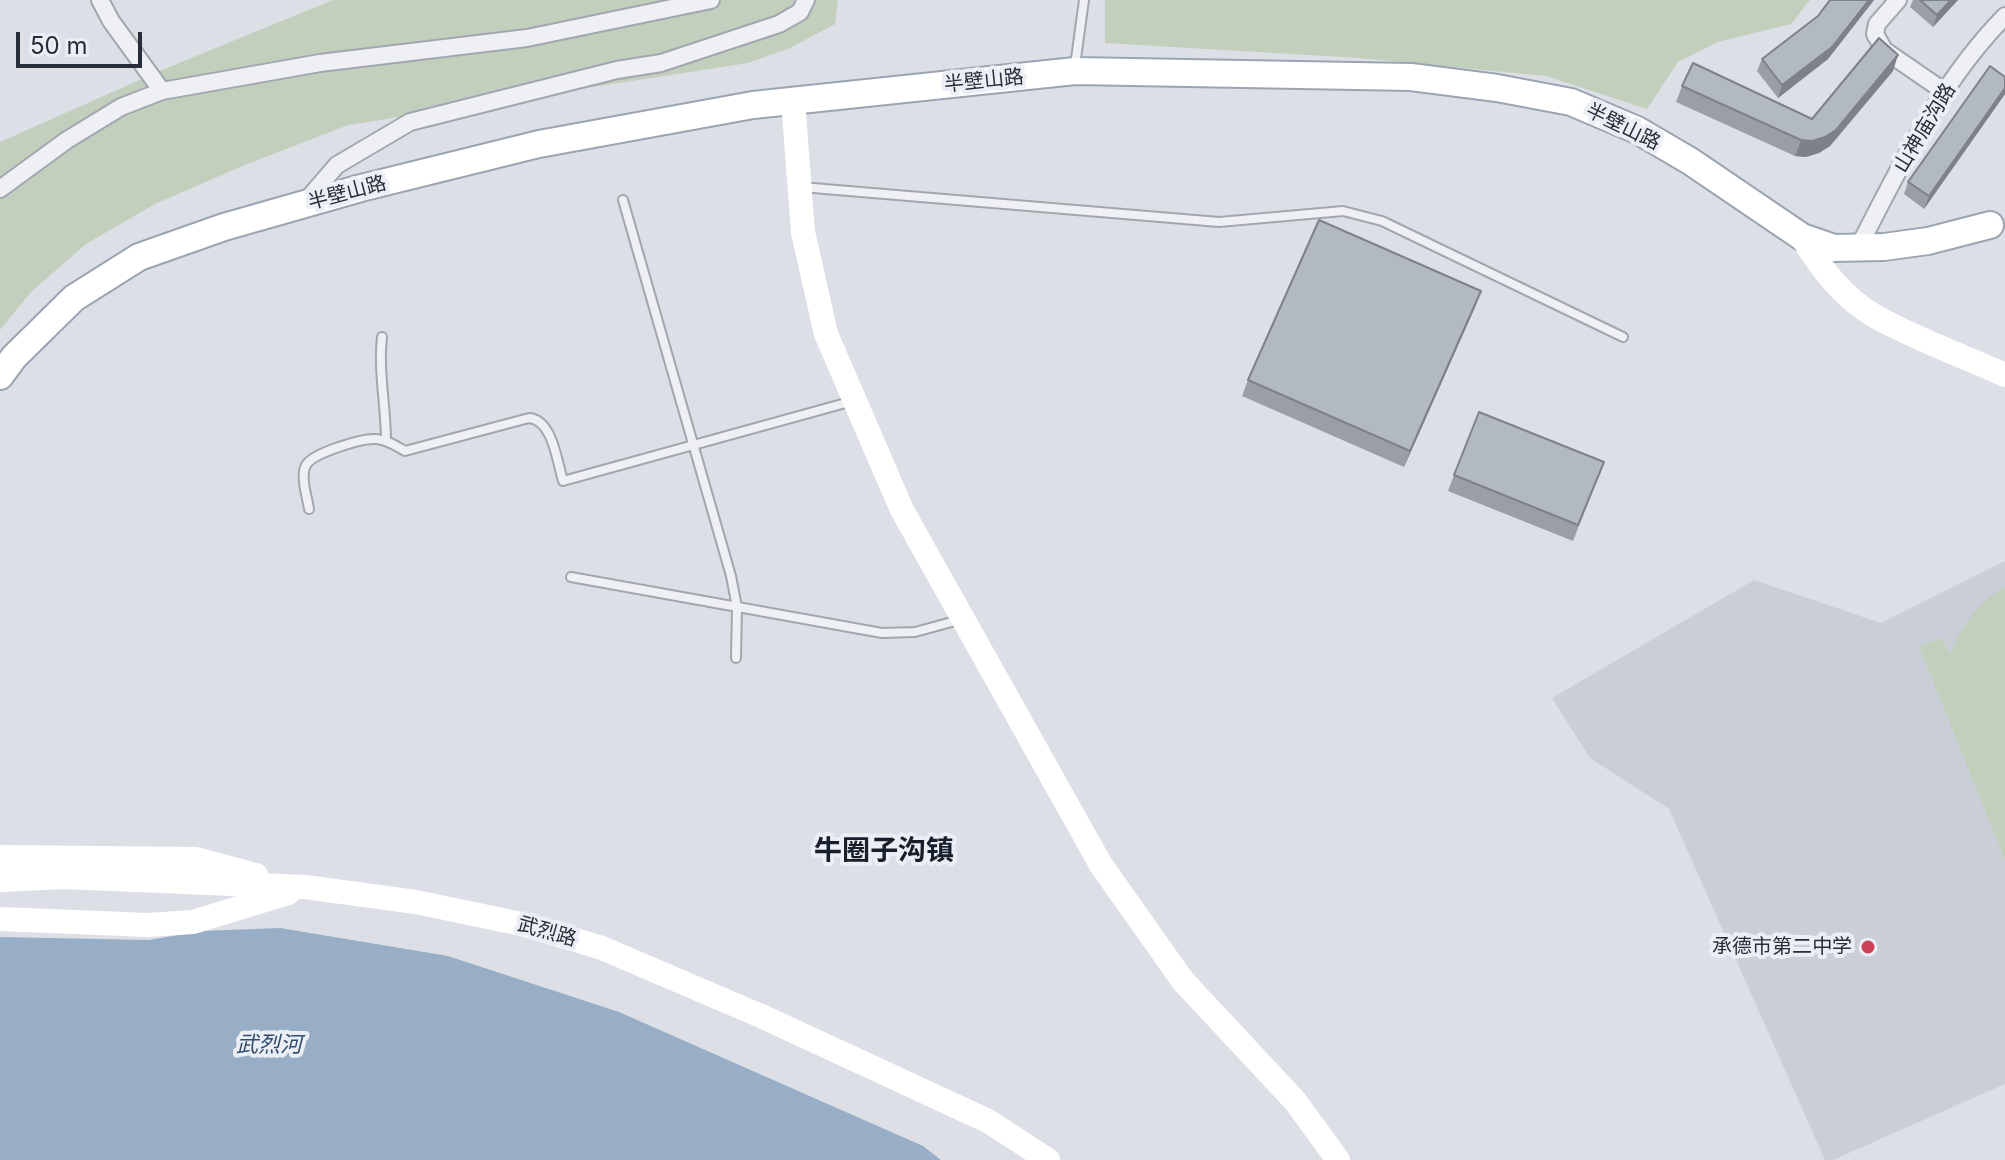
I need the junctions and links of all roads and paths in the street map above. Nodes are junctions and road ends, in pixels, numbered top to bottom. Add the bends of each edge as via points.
1 (100, 0) edge
2 (711, 0) edge
3 (806, 0) edge
4 (1084, 0) edge
5 (1898, 0) edge
6 (2005, 16) edge
7 (1075, 71) junction
8 (162, 91) junction
9 (1945, 92) junction
10 (793, 101) junction
11 (800, 187) junction
12 (0, 189) edge
13 (623, 200) dead end
14 (302, 205) junction
15 (1990, 225) dead end
16 (1802, 237) junction
17 (1858, 248) junction
18 (382, 337) dead end
19 (1623, 337) dead end
20 (2005, 375) edge
21 (0, 376) edge
22 (853, 401) junction
23 (386, 441) junction
24 (693, 445) junction
25 (309, 509) dead end
26 (571, 577) dead end
27 (737, 607) junction
28 (963, 618) junction
29 (736, 658) dead end
30 (0, 857) edge
31 (0, 880) edge
32 (305, 887) junction
33 (0, 919) edge
34 (1048, 1160) edge
35 (1338, 1160) edge

1 - 8 street
2 - 8 street via 527,38 320,63
3 - 14 street via 800,12 779,24 661,63 410,122 337,165
4 - 7 lane
5 - 9 street via 1875,34 1884,50
6 - 9 street, 山神庙沟路
7 - 10 main road, 半壁山路
7 - 16 main road, 半壁山路 via 1411,77 1571,102 1637,130
8 - 12 street via 107,115
9 - 17 street, 山神庙沟路
10 - 11 main road
10 - 14 main road, 半壁山路 via 539,144
11 - 19 lane via 1219,222 1343,211 1382,221
11 - 22 main road via 803,232 826,334
13 - 24 lane
14 - 21 main road, 半壁山路 via 139,257 74,298
15 - 17 main road, 半壁山路 via 1928,241
16 - 17 main road, 半壁山路 via 1834,248
16 - 20 main road via 1818,264 1872,314
18 - 23 lane
22 - 24 lane
22 - 28 main road via 902,510
23 - 24 lane via 405,451 537,419 545,425 563,481
23 - 25 lane via 373,438 315,455 303,475
24 - 27 lane
26 - 27 lane
27 - 28 lane via 882,633 915,632
27 - 29 lane
28 - 35 main road via 1101,865 1183,981 1295,1101
30 - 32 main road via 196,859
31 - 32 main road, 武烈路 via 64,877
32 - 33 main road via 193,922
32 - 34 main road, 武烈路 via 416,902 526,925 602,948 988,1121

